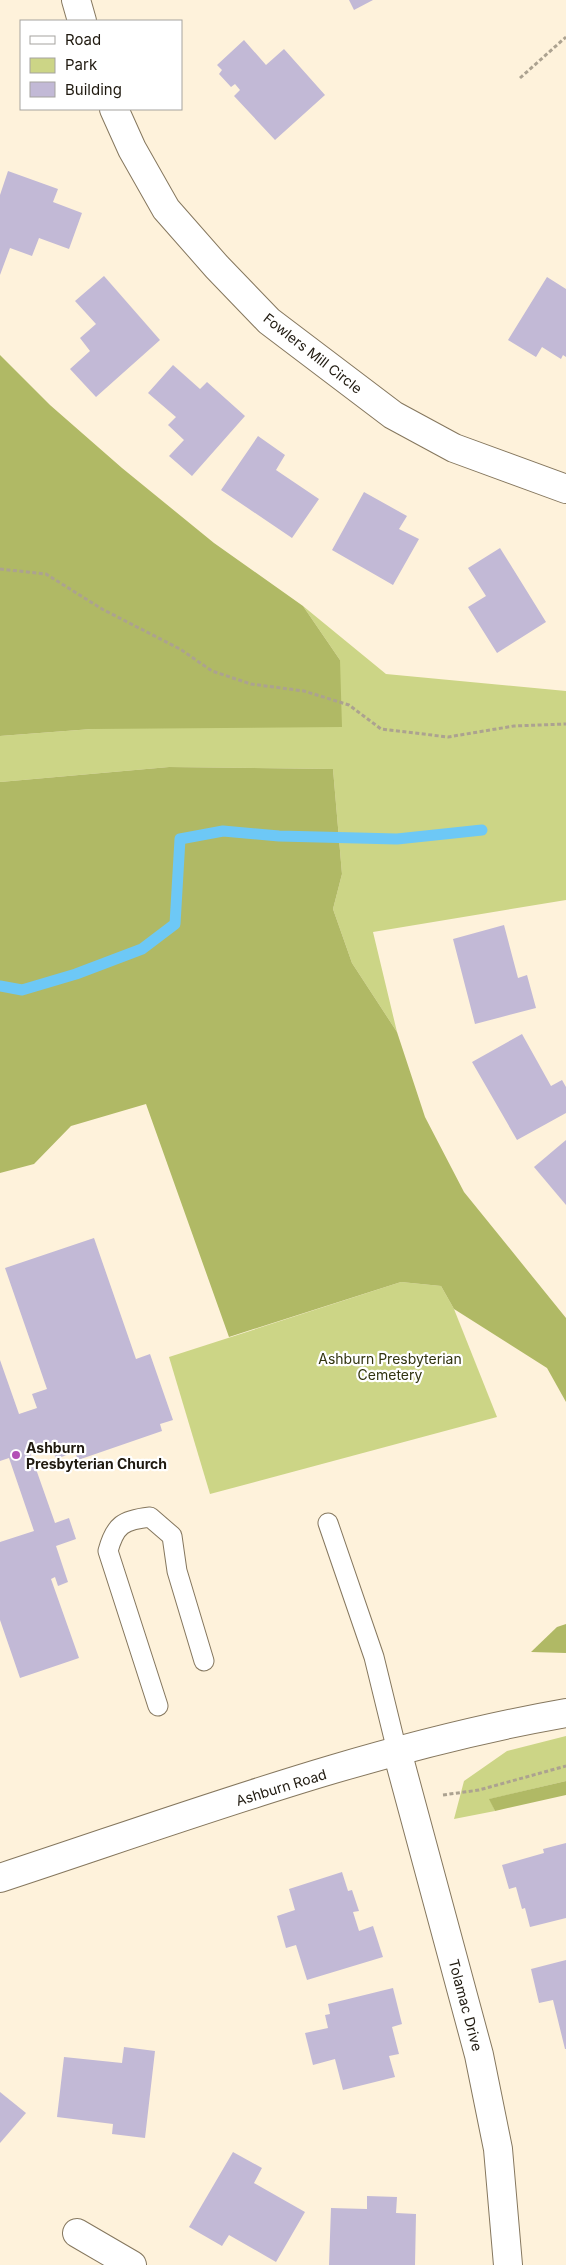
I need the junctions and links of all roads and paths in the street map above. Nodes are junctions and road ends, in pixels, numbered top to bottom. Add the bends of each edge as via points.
1 (76, 0) edge
2 (82, 20) edge
3 (566, 37) edge
4 (520, 78) dead end
5 (114, 110) edge
6 (566, 489) edge
7 (0, 569) edge
8 (566, 724) edge
9 (328, 1523) dead end
10 (204, 1661) dead end
11 (158, 1706) dead end
12 (566, 1713) edge
13 (397, 1751) junction
14 (566, 1766) edge
15 (411, 1802) junction
16 (0, 1878) edge
17 (77, 2233) dead end
18 (132, 2265) edge
19 (508, 2265) edge

1 - 2 street
3 - 4 path
5 - 6 street, Fowlers Mill Circle via 132,149 166,208 269,322 393,415 454,448
7 - 8 path via 46,574 102,609 180,649 212,671 251,684 304,691 349,704 381,729 448,736 514,726
9 - 13 lane via 374,1657
10 - 11 lane via 177,1571 172,1536 150,1517 131,1519 113,1533 108,1551
12 - 13 street, Ashburn Road via 499,1724
13 - 15 street, Tolamac Drive
13 - 16 street, Ashburn Road
14 - 15 path via 479,1790 458,1791
15 - 19 street, Tolamac Drive via 480,2055 498,2150
17 - 18 street

